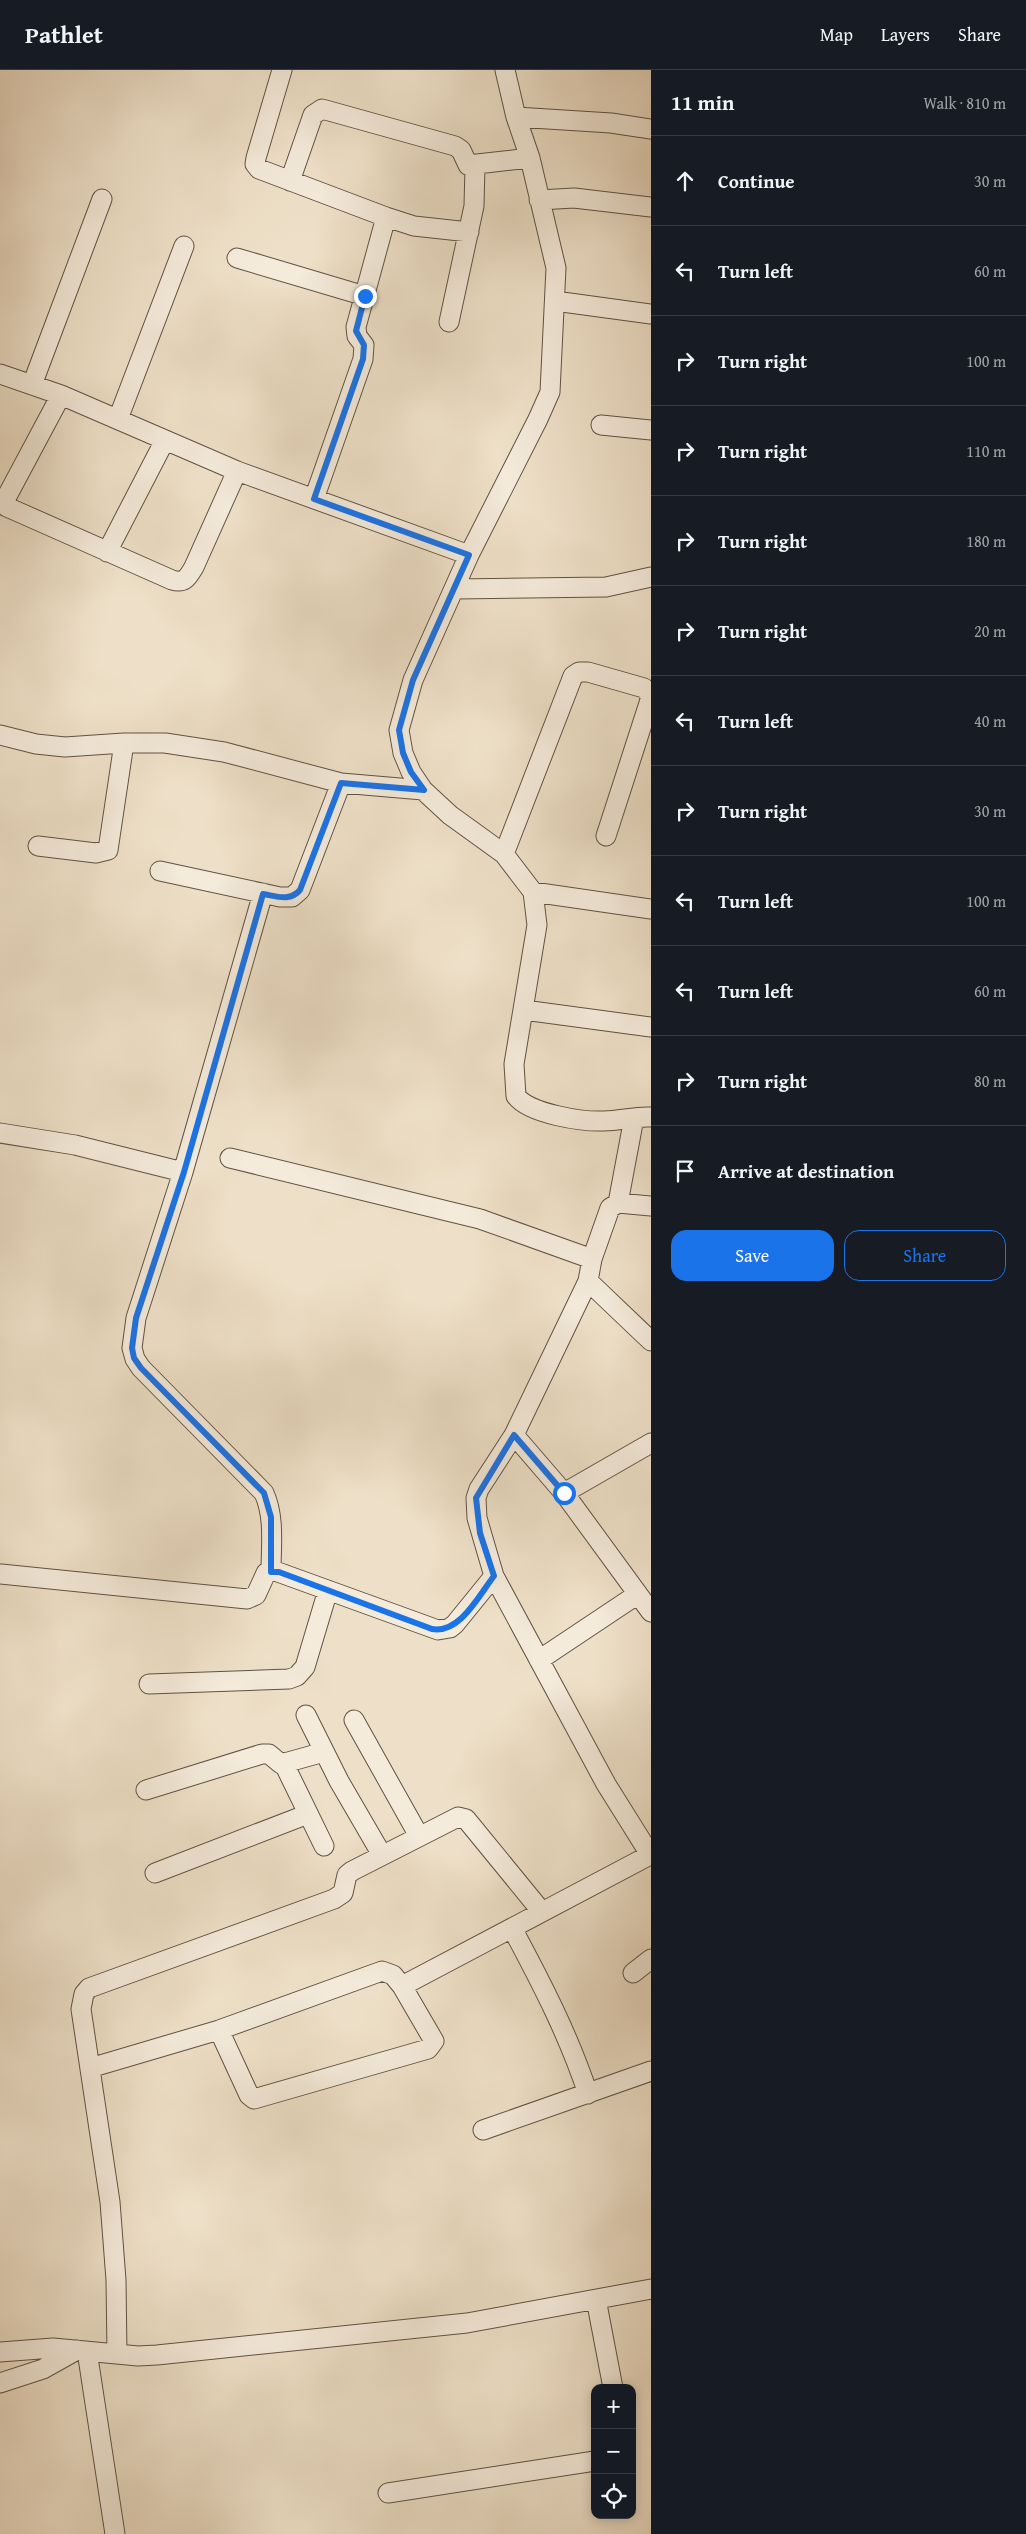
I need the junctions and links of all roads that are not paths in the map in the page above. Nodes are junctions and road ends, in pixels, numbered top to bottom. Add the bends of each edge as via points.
1 (282, 70) edge
2 (505, 70) edge
3 (516, 117) junction
4 (651, 129) edge
5 (530, 158) junction
6 (476, 166) junction
7 (290, 181) junction
8 (102, 199) dead end
9 (539, 200) junction
10 (651, 207) edge
11 (386, 217) junction
12 (469, 232) junction
13 (184, 246) dead end
14 (237, 258) dead end
15 (365, 296) junction
16 (555, 301) junction
17 (651, 314) edge
18 (449, 322) dead end
19 (0, 374) edge
20 (32, 385) junction
21 (61, 395) junction
22 (118, 419) junction
23 (601, 425) dead end
24 (651, 430) edge
25 (165, 440) junction
26 (236, 471) junction
27 (314, 499) junction
28 (107, 552) junction
29 (469, 555) junction
30 (651, 577) edge
31 (456, 589) junction
32 (651, 696) edge
33 (0, 735) edge
34 (124, 743) junction
35 (341, 783) junction
36 (424, 790) junction
37 (606, 836) dead end
38 (38, 846) dead end
39 (504, 854) junction
40 (160, 871) dead end
41 (533, 892) junction
42 (263, 894) junction
43 (651, 909) edge
44 (524, 1010) junction
45 (651, 1027) edge
46 (642, 1117) edge
47 (0, 1133) edge
48 (230, 1158) dead end
49 (184, 1172) junction
50 (618, 1203) junction
51 (651, 1206) edge
52 (592, 1259) junction
53 (588, 1281) junction
54 (651, 1341) edge
55 (514, 1435) junction
56 (651, 1443) edge
57 (564, 1493) junction
58 (271, 1572) junction
59 (1, 1574) edge
60 (494, 1576) junction
61 (328, 1590) junction
62 (645, 1598) edge
63 (539, 1660) junction
64 (149, 1684) dead end
65 (306, 1715) dead end
66 (354, 1720) dead end
67 (324, 1752) junction
68 (284, 1764) junction
69 (146, 1790) dead end
70 (308, 1814) junction
71 (419, 1836) junction
72 (324, 1846) dead end
73 (382, 1855) junction
74 (651, 1856) edge
75 (156, 1873) dead end
76 (542, 1912) junction
77 (512, 1928) junction
78 (651, 1959) edge
79 (633, 1973) dead end
80 (402, 1986) junction
81 (219, 2030) junction
82 (90, 2068) junction
83 (651, 2071) edge
84 (588, 2094) junction
85 (483, 2130) dead end
86 (651, 2290) edge
87 (596, 2299) junction
88 (82, 2351) junction
89 (0, 2352) edge
90 (117, 2354) junction
91 (0, 2383) edge
92 (613, 2384) edge
93 (591, 2462) edge
94 (388, 2494) dead end
95 (115, 2534) edge

1 - 7 street via 255,164
2 - 3 street
3 - 4 street
3 - 5 street
5 - 6 street
5 - 9 street
6 - 7 street via 467,164 461,150 455,146 322,109 313,115
6 - 12 street
7 - 11 street
8 - 20 street
9 - 10 street via 574,198
9 - 16 street via 556,268
11 - 12 street via 422,227
11 - 15 street
12 - 18 street
13 - 22 street
14 - 15 street
15 - 27 street via 356,331 364,345 363,359
16 - 17 street
16 - 29 street via 550,392
19 - 20 street
20 - 21 street
21 - 22 street
21 - 28 street via 6,498 6,505
22 - 25 street
23 - 24 street
25 - 26 street
25 - 28 street
26 - 27 street
26 - 28 street via 186,580 172,580
27 - 29 street
29 - 31 street
30 - 31 street via 606,587
31 - 36 street via 413,680 399,730 403,753
32 - 37 street
32 - 39 street via 644,688 588,672 573,676
33 - 34 street via 36,744 65,746
34 - 35 street via 165,743 224,752
34 - 38 street via 108,850 96,852
35 - 36 street
35 - 42 street via 300,890 286,898
36 - 39 street via 450,815
39 - 41 street
40 - 42 street
41 - 43 street
41 - 44 street via 537,926
42 - 49 street
44 - 45 street
44 - 46 street via 514,1064 514,1091 520,1102 566,1118 606,1121
46 - 50 street
47 - 49 street via 75,1145
48 - 52 street via 480,1219
49 - 58 street via 136,1318 134,1358 264,1493 271,1517
50 - 51 street
50 - 52 street via 607,1213
52 - 53 street
53 - 54 street
53 - 55 street
55 - 57 street
55 - 60 street via 476,1498 480,1533
56 - 57 street
57 - 62 street
58 - 59 street via 265,1575 256,1595 247,1599
58 - 61 street
60 - 61 street via 455,1624 444,1630 432,1629
60 - 63 street
61 - 64 street via 305,1666 297,1676 289,1679
62 - 63 street
63 - 74 street via 606,1784
65 - 67 street
66 - 71 street
67 - 68 street
67 - 73 street
68 - 69 street via 277,1764 266,1753
68 - 70 street
70 - 72 street
70 - 75 street
71 - 73 street
71 - 76 street via 454,1818 464,1818
73 - 82 street via 348,1873 343,1893 334,1899 89,1988 84,1994 82,2008
74 - 76 street
76 - 77 street
77 - 80 street
77 - 84 street via 549,1996 576,2056
78 - 79 street
80 - 81 street via 393,1975 382,1971
80 - 81 street via 433,2038 431,2048 254,2099 250,2097
81 - 82 street
82 - 90 street via 112,2227
83 - 84 street
84 - 85 street
86 - 87 street
87 - 90 street via 444,2326 156,2355
87 - 92 street
88 - 89 street via 35,2348
88 - 90 street
88 - 91 street via 43,2369
88 - 95 street
93 - 94 street

